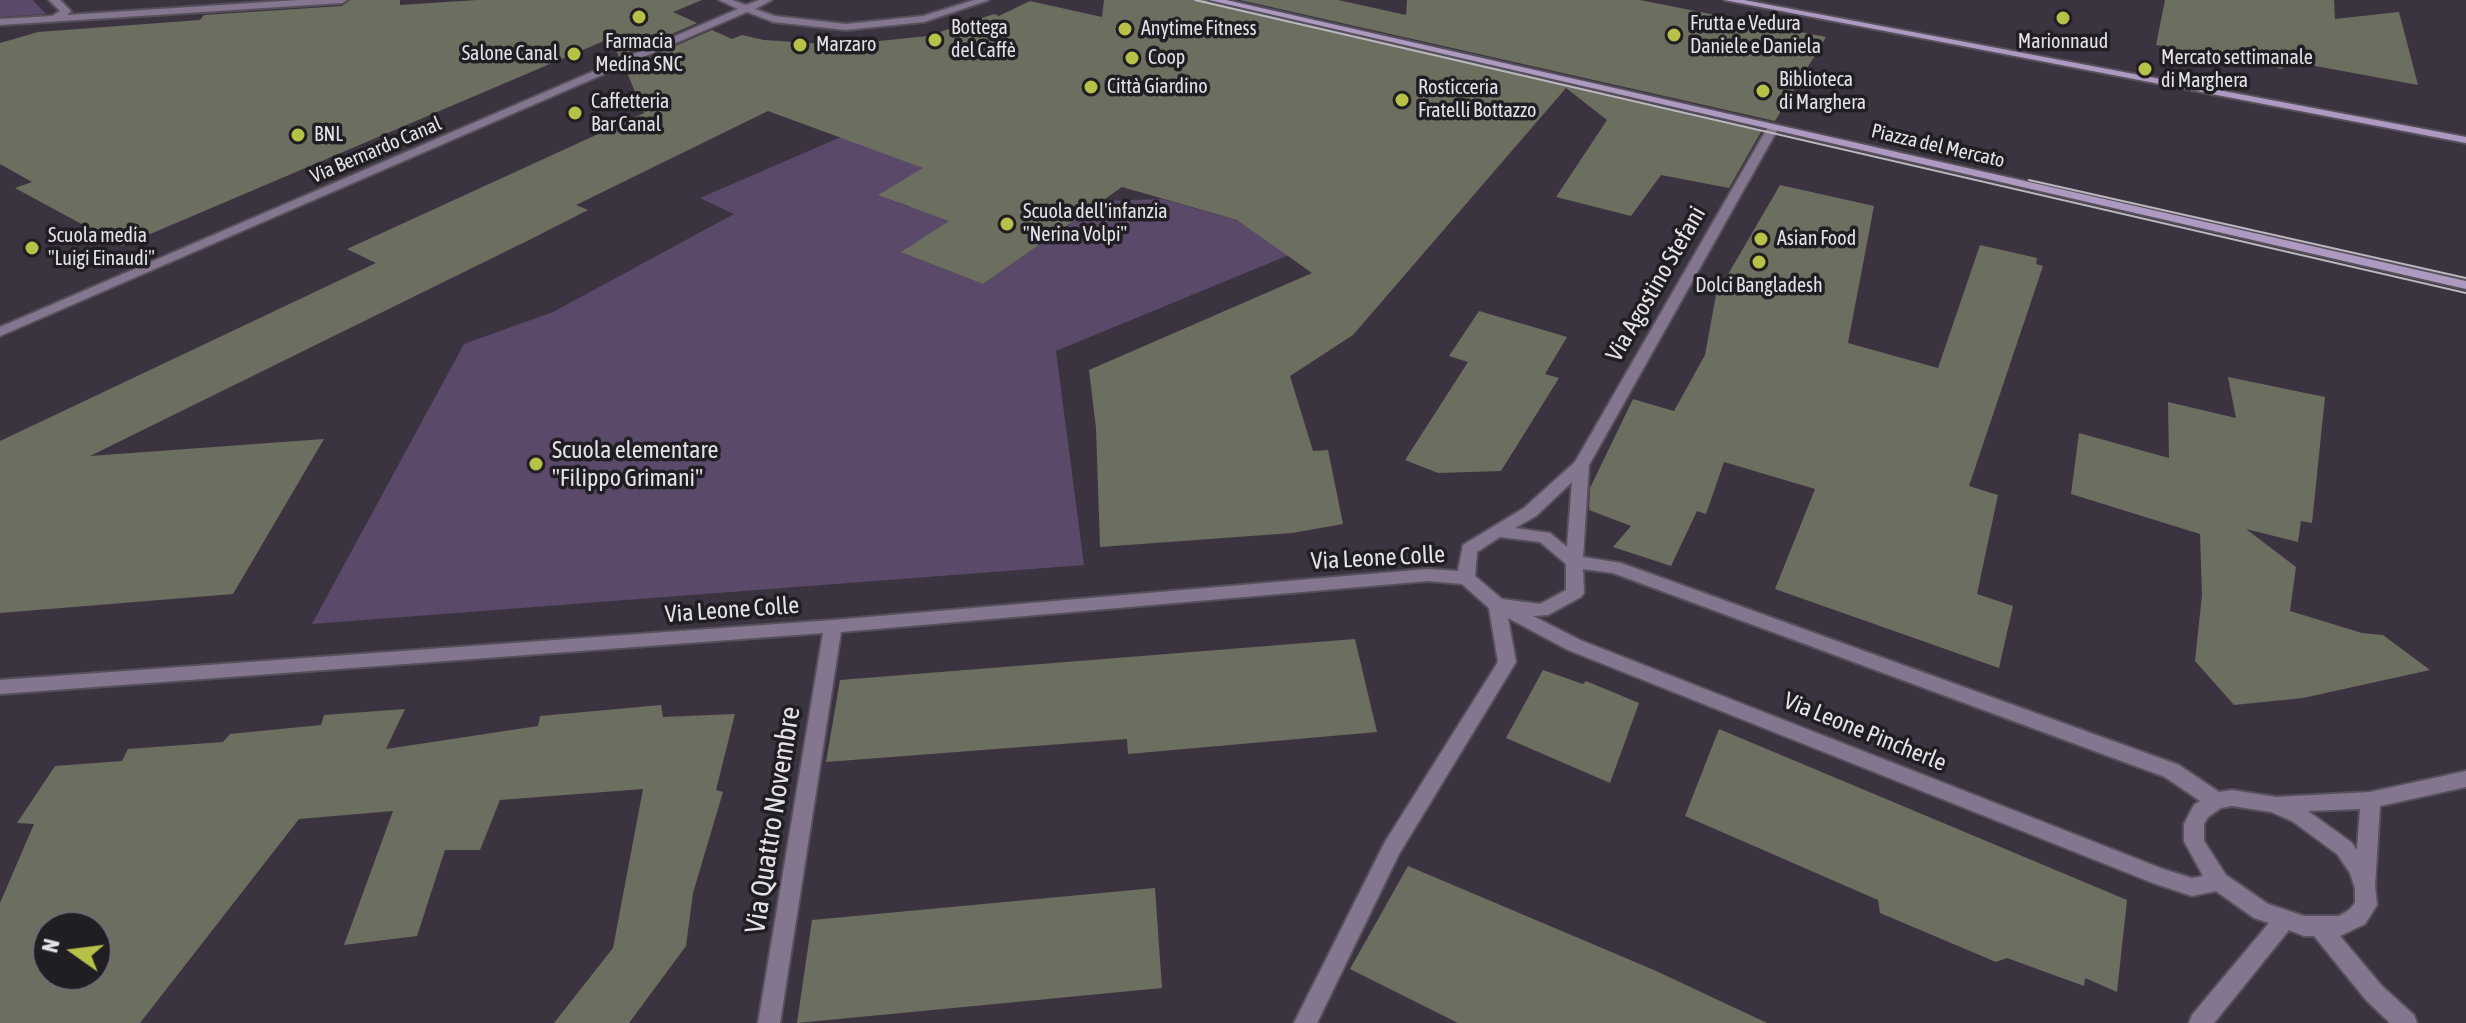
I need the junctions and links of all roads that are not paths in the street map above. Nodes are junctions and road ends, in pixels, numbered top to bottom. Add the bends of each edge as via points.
1 (54, 0) edge
2 (342, 0) edge
3 (724, 0) edge
4 (767, 0) edge
5 (984, 0) edge
6 (1214, 0) edge
7 (1729, 0) edge
8 (744, 10) junction
9 (53, 20) junction
10 (0, 22) edge
11 (0, 31) edge
12 (1773, 127) junction
13 (2466, 140) edge
14 (2466, 285) edge
15 (0, 332) edge
16 (1581, 465) junction
17 (1501, 532) junction
18 (1574, 562) junction
19 (1466, 578) junction
20 (1497, 605) junction
21 (833, 626) junction
22 (0, 687) edge
23 (2466, 779) edge
24 (2370, 800) junction
25 (2216, 801) junction
26 (2273, 804) junction
27 (2219, 881) junction
28 (2365, 888) junction
29 (2284, 921) junction
30 (2321, 928) junction
31 (769, 1023) edge
32 (1305, 1023) edge
33 (2200, 1023) edge
34 (2406, 1023) edge

1 - 9 street via 66,11
2 - 9 street
3 - 8 street
4 - 8 street, Via Bernardo Canal
5 - 8 street via 924,19 846,27 814,26
6 - 12 street, Piazza del Mercato
7 - 13 street
8 - 15 street, Via Bernardo Canal
9 - 10 street
9 - 11 street
12 - 14 street, Piazza del Mercato
12 - 16 street, Via Agostino Stefani
16 - 17 street, Via Agostino Stefani
16 - 18 street, Via Agostino Stefani
17 - 18 street via 1544,537
17 - 19 street via 1469,549
18 - 20 street via 1575,593 1542,611
18 - 25 street via 1615,567 2172,771
19 - 20 street
19 - 21 street, Via Leone Colle via 1428,575
20 - 27 street, Via Leone Pincherle via 1574,645 2160,877 2192,887
20 - 32 street via 1507,662 1392,848
21 - 22 street, Via Leone Colle
21 - 31 street, Via Quattro Novembre
23 - 24 street
24 - 26 street
24 - 28 street
25 - 26 street
25 - 27 street via 2201,811 2194,841
26 - 28 street via 2323,830 2359,869
27 - 29 street
28 - 30 street via 2366,905 2357,917 2342,926
29 - 30 street
29 - 33 street
30 - 34 street

